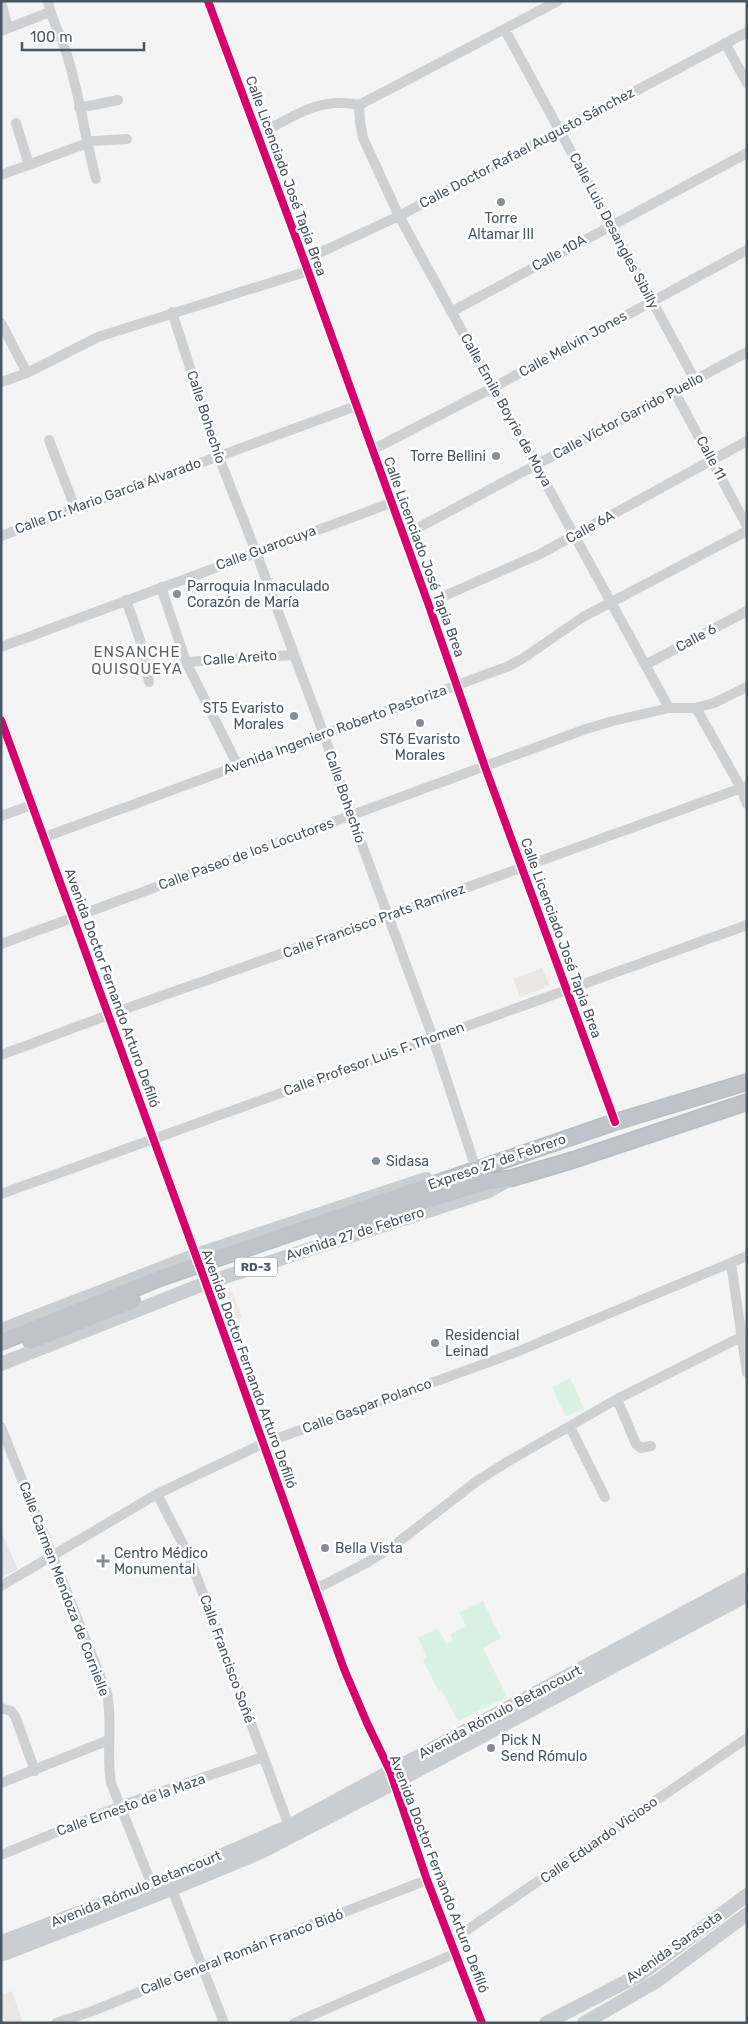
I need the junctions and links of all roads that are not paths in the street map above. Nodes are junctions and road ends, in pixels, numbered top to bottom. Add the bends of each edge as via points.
1 (48, 1) edge
2 (208, 1) edge
3 (558, 1) edge
4 (1, 2) edge
5 (50, 12) junction
6 (5, 29) edge
7 (505, 30) junction
8 (747, 32) edge
9 (725, 43) junction
10 (747, 83) edge
11 (118, 100) dead end
12 (359, 105) junction
13 (79, 108) junction
14 (16, 123) dead end
15 (560, 131) junction
16 (258, 135) junction
17 (128, 139) dead end
18 (86, 144) junction
19 (747, 153) edge
20 (29, 165) junction
21 (1, 175) edge
22 (96, 179) dead end
23 (399, 216) junction
24 (611, 225) junction
25 (747, 250) edge
26 (306, 266) junction
27 (652, 301) junction
28 (172, 312) junction
29 (451, 312) junction
30 (1, 323) edge
31 (747, 352) edge
32 (27, 373) junction
33 (695, 380) junction
34 (1, 382) edge
35 (494, 387) junction
36 (674, 391) junction
37 (356, 406) junction
38 (49, 440) dead end
39 (747, 441) edge
40 (372, 450) junction
41 (218, 455) junction
42 (712, 460) junction
43 (537, 466) junction
44 (391, 503) junction
45 (75, 508) junction
46 (747, 526) edge
47 (747, 531) edge
48 (1, 536) edge
49 (403, 536) junction
50 (574, 536) junction
51 (256, 552) junction
52 (161, 587) junction
53 (126, 600) junction
54 (610, 603) junction
55 (428, 604) junction
56 (747, 611) edge
57 (1, 647) edge
58 (294, 655) junction
59 (186, 662) junction
60 (645, 665) junction
61 (149, 682) dead end
62 (457, 685) junction
63 (747, 687) edge
64 (669, 708) junction
65 (696, 708) junction
66 (1, 720) edge
67 (324, 735) junction
68 (238, 766) junction
69 (485, 767) junction
70 (744, 787) edge
71 (747, 804) edge
72 (32, 805) junction
73 (351, 815) junction
74 (1, 816) edge
75 (44, 836) junction
76 (522, 867) junction
77 (388, 916) junction
78 (73, 918) junction
79 (747, 925) edge
80 (1, 944) edge
81 (568, 990) junction
82 (108, 1015) junction
83 (433, 1038) junction
84 (1, 1055) edge
85 (747, 1082) edge
86 (747, 1102) edge
87 (615, 1122) junction
88 (153, 1138) junction
89 (473, 1170) junction
90 (512, 1178) junction
91 (1, 1194) edge
92 (248, 1253) junction
93 (747, 1256) edge
94 (197, 1258) junction
95 (731, 1263) junction
96 (205, 1281) junction
97 (1, 1330) edge
98 (744, 1335) edge
99 (1, 1342) edge
100 (1, 1352) edge
101 (1, 1364) edge
102 (747, 1373) edge
103 (617, 1399) junction
104 (570, 1426) junction
105 (1, 1427) edge
106 (262, 1444) junction
107 (651, 1446) dead end
108 (157, 1494) junction
109 (605, 1497) dead end
110 (53, 1557) junction
111 (747, 1579) edge
112 (1, 1586) edge
113 (316, 1589) junction
114 (747, 1595) edge
115 (1, 1708) edge
116 (747, 1738) edge
117 (109, 1740) junction
118 (262, 1757) junction
119 (35, 1771) junction
120 (392, 1777) junction
121 (1, 1784) edge
122 (120, 1806) junction
123 (289, 1826) junction
124 (1, 1855) edge
125 (427, 1880) junction
126 (170, 1884) junction
127 (154, 1890) junction
128 (747, 1895) edge
129 (747, 1914) edge
130 (451, 1941) junction
131 (1, 1942) edge
132 (456, 1953) junction
133 (1, 1955) edge
134 (202, 1967) junction
135 (56, 2023) edge
136 (224, 2023) edge
137 (294, 2023) edge
138 (482, 2023) edge
139 (546, 2023) edge
140 (584, 2023) edge

1 - 5 street
2 - 16 street, Calle Licenciado José Tapia Brea
3 - 7 street
4 - 6 street
5 - 6 street
5 - 13 street via 67,55
7 - 12 street
7 - 15 street, Calle Luis Desangles Sibilly
8 - 9 street, Calle Doctor Rafael Augusto Sánchez
9 - 10 street
9 - 15 street, Calle Doctor Rafael Augusto Sánchez
11 - 13 street
12 - 16 street via 348,102 314,106
12 - 23 street, Calle Emile Boyrie de Moya via 363,138
13 - 18 street
14 - 20 street
15 - 23 street, Calle Doctor Rafael Augusto Sánchez
15 - 24 street, Calle Luis Desangles Sibilly
16 - 26 street, Calle Licenciado José Tapia Brea
17 - 18 street
18 - 20 street
18 - 22 street
19 - 24 street, Calle 10A
20 - 21 street
23 - 26 street, Calle Doctor Rafael Augusto Sánchez
23 - 29 street, Calle Emile Boyrie de Moya
24 - 27 street, Calle Luis Desangles Sibilly
24 - 29 street, Calle 10A
25 - 27 street, Calle Melvin Jones
26 - 28 street, Calle Doctor Rafael Augusto Sánchez via 222,299
26 - 37 street, Calle Licenciado José Tapia Brea
27 - 33 street, Calle Luis Desangles Sibilly
27 - 35 street, Calle Melvin Jones
28 - 32 street, Calle Doctor Rafael Augusto Sánchez via 98,337
28 - 41 street, Calle Bohechío
29 - 35 street, Calle Emile Boyrie de Moya
30 - 32 street
31 - 33 street, Calle Víctor Garrido Puello
32 - 34 street, Calle Doctor Rafael Augusto Sánchez
33 - 36 street, Calle Víctor Garrido Puello
35 - 40 street, Calle Melvin Jones
35 - 43 street, Calle Emile Boyrie de Moya
36 - 42 street, Calle 11
36 - 43 street, Calle Víctor Garrido Puello
37 - 40 street, Calle Licenciado José Tapia Brea
37 - 41 street, Calle Dr. Mario García Alvarado
38 - 45 street
39 - 42 street, Calle 6A
40 - 44 street, Calle Licenciado José Tapia Brea
41 - 45 street, Calle Dr. Mario García Alvarado
41 - 51 street, Calle Bohechío
42 - 46 street, Calle 11
42 - 50 street, Calle 6A
43 - 49 street, Calle Víctor Garrido Puello
43 - 50 street, Calle Emile Boyrie de Moya
44 - 49 street, Calle Licenciado José Tapia Brea
44 - 51 street, Calle Guarocuya
45 - 48 street, Calle Dr. Mario García Alvarado
47 - 54 street, Avenida Ingeniero Roberto Pastoriza
49 - 55 street, Calle Licenciado José Tapia Brea
50 - 54 street, Calle Emile Boyrie de Moya
50 - 55 street, Calle 6A
51 - 52 street, Calle Guarocuya
51 - 58 street, Calle Bohechío
52 - 53 street, Calle Guarocuya
52 - 59 street
53 - 57 street, Calle Guarocuya
53 - 61 street via 140,640
54 - 60 street, Calle Emile Boyrie de Moya
54 - 62 street, Avenida Ingeniero Roberto Pastoriza via 509,666
55 - 62 street, Calle Licenciado José Tapia Brea
56 - 60 street, Calle 6
58 - 59 street, Calle Areito
58 - 67 street, Calle Bohechío
59 - 68 street
60 - 64 street, Calle Emile Boyrie de Moya
62 - 67 street, Avenida Ingeniero Roberto Pastoriza
62 - 69 street, Calle Licenciado José Tapia Brea
63 - 65 street, Calle Paseo de los Locutores
64 - 65 street, Calle Paseo de los Locutores
64 - 69 street, Calle Paseo de los Locutores via 613,720
65 - 70 street
66 - 72 street, Avenida Doctor Fernando Arturo Defilló
67 - 68 street, Avenida Ingeniero Roberto Pastoriza
67 - 73 street, Calle Bohechío
68 - 75 street, Avenida Ingeniero Roberto Pastoriza
69 - 73 street, Calle Paseo de los Locutores
69 - 76 street, Calle Licenciado José Tapia Brea
70 - 71 street
70 - 76 street, Calle Francisco Prats Ramírez
72 - 74 street
72 - 75 street, Avenida Doctor Fernando Arturo Defilló
73 - 77 street, Calle Bohechío
73 - 78 street, Calle Paseo de los Locutores
75 - 78 street, Avenida Doctor Fernando Arturo Defilló
76 - 77 street, Calle Francisco Prats Ramírez
76 - 81 street, Calle Licenciado José Tapia Brea
77 - 82 street, Calle Francisco Prats Ramírez
77 - 83 street, Calle Bohechío
78 - 80 street, Calle Paseo de los Locutores
78 - 82 street, Avenida Doctor Fernando Arturo Defilló
79 - 81 street, Calle Profesor Luis F. Thomen
81 - 83 street, Calle Profesor Luis F. Thomen
81 - 87 street, Calle Licenciado José Tapia Brea
82 - 84 street, Calle Francisco Prats Ramírez
82 - 88 street, Avenida Doctor Fernando Arturo Defilló
83 - 88 street, Calle Profesor Luis F. Thomen
83 - 89 street, Calle Bohechío
85 - 87 highway, Expreso 27 de Febrero / RD-3
86 - 90 highway, Expreso 27 de Febrero / RD-3
87 - 89 highway, Expreso 27 de Febrero / RD-3
88 - 91 street, Calle Profesor Luis F. Thomen
88 - 94 street, Avenida Doctor Fernando Arturo Defilló
89 - 92 highway, Expreso 27 de Febrero / RD-3
89 - 94 main road, RD-3 via 456,1169
90 - 92 highway, Expreso 27 de Febrero / RD-3 via 477,1185
90 - 96 main road, Avenida 27 de Febrero / RD-3 via 489,1191
92 - 99 highway, RD-3 via 164,1277
92 - 100 highway, RD-3
93 - 95 street, Calle Gaspar Polanco
94 - 96 street, Avenida Doctor Fernando Arturo Defilló, bridge
94 - 97 main road, RD-3
95 - 98 street
95 - 106 street, Calle Gaspar Polanco via 514,1353
96 - 101 main road, Avenida 27 de Febrero / RD-3
96 - 106 street, Avenida Doctor Fernando Arturo Defilló
98 - 102 street
98 - 103 street
103 - 104 street
103 - 107 street via 636,1444 641,1448
104 - 109 street
104 - 113 street via 477,1480 392,1547
105 - 110 street, Calle Carmen Mendoza de Cornielle
106 - 108 street, Calle Gaspar Polanco
106 - 113 street, Avenida Doctor Fernando Arturo Defilló
108 - 110 street, Calle Gaspar Polanco
108 - 118 street, Calle Francisco Soñé via 189,1556
110 - 112 street, Calle Gaspar Polanco
110 - 117 street, Calle Carmen Mendoza de Cornielle via 106,1693 110,1714
111 - 120 main road, Avenida Rómulo Betancourt
113 - 120 street, Avenida Doctor Fernando Arturo Defilló via 344,1669
114 - 120 main road, Avenida Rómulo Betancourt
115 - 119 street via 12,1711 15,1716
116 - 130 street, Calle Eduardo Vicioso
117 - 119 street
117 - 122 street, Calle Carmen Mendoza de Cornielle via 111,1784
118 - 122 street, Calle Ernesto de la Maza
118 - 123 street, Calle Francisco Soñé
119 - 121 street
120 - 123 main road, Avenida Rómulo Betancourt
120 - 125 street, Avenida Doctor Fernando Arturo Defilló
120 - 126 main road, Avenida Rómulo Betancourt via 261,1852
122 - 124 street, Calle Ernesto de la Maza
122 - 127 street, Calle Carmen Mendoza de Cornielle
123 - 126 main road, Avenida Rómulo Betancourt
125 - 130 street, Avenida Doctor Fernando Arturo Defilló
125 - 134 street, Calle General Román Franco Bidó
126 - 127 main road, Avenida Rómulo Betancourt
126 - 134 street
127 - 131 main road, Avenida Rómulo Betancourt
127 - 133 main road, Avenida Rómulo Betancourt
128 - 139 main road, Avenida Sarasota via 641,1974
129 - 140 main road, Avenida Sarasota via 657,1981
130 - 132 street, Avenida Doctor Fernando Arturo Defilló
132 - 137 street
132 - 138 street, Avenida Doctor Fernando Arturo Defilló
134 - 135 street, Calle General Román Franco Bidó
134 - 136 street

